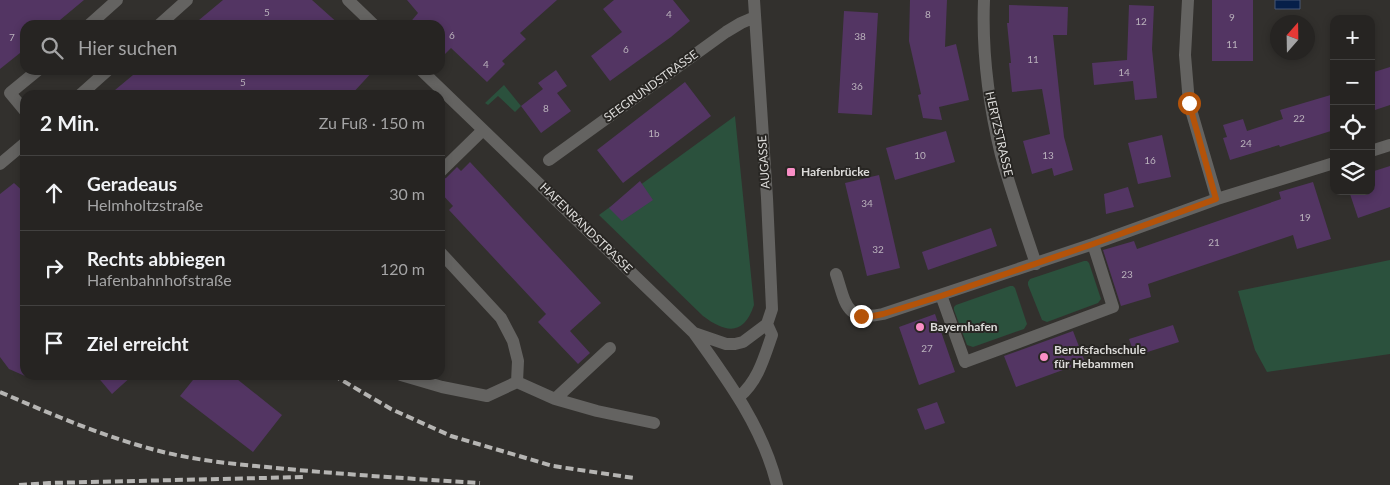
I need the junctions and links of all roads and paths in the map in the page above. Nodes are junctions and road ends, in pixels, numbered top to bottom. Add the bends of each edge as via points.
1 (117, 0) edge
2 (188, 0) edge
3 (348, 0) edge
4 (754, 0) edge
5 (984, 0) edge
6 (1188, 0) edge
7 (755, 17) junction
8 (95, 20) edge
9 (165, 20) edge
10 (369, 20) edge
11 (32, 75) edge
12 (102, 75) edge
13 (426, 75) edge
14 (86, 90) edge
15 (442, 90) edge
16 (445, 93) edge
17 (20, 105) edge
18 (483, 130) junction
19 (1390, 145) edge
20 (20, 146) edge
21 (1374, 150) edge
22 (550, 160) dead end
23 (1330, 163) edge
24 (0, 164) edge
25 (445, 167) edge
26 (1216, 199) junction
27 (1093, 244) junction
28 (445, 257) edge
29 (1036, 264) junction
30 (836, 274) dead end
31 (941, 296) junction
32 (767, 324) junction
33 (694, 333) junction
34 (610, 348) dead end
35 (418, 380) edge
36 (517, 382) junction
37 (739, 397) junction
38 (555, 399) junction
39 (654, 423) dead end
40 (777, 485) edge

1 - 8 street
2 - 9 street
3 - 10 street
4 - 7 street, AUGASSE
5 - 29 street, HERTZSTRASSE via 989,95 1001,155
6 - 26 street via 1185,55 1189,103
7 - 22 street, SEEGRUNDSTRASSE via 726,32
7 - 32 street, AUGASSE via 772,309
11 - 17 street via 10,93
12 - 14 street
13 - 15 street, HAFENRANDSTRASSE
16 - 18 street, HAFENRANDSTRASSE
18 - 25 street
18 - 33 street, HAFENRANDSTRASSE
19 - 21 street
20 - 24 street
23 - 26 street
26 - 27 street
27 - 29 street
27 - 31 street via 1113,307 965,362
28 - 36 street via 501,318 513,341 518,361
29 - 31 street
30 - 31 street via 846,303 853,313 861,316 883,314
32 - 33 street via 743,342 735,344
32 - 37 street, AUGASSE via 772,335 762,364 752,384
33 - 37 street, HAFENRANDSTRASSE
34 - 38 street
35 - 36 street via 487,396
36 - 38 street
37 - 40 street via 773,468
38 - 39 street

